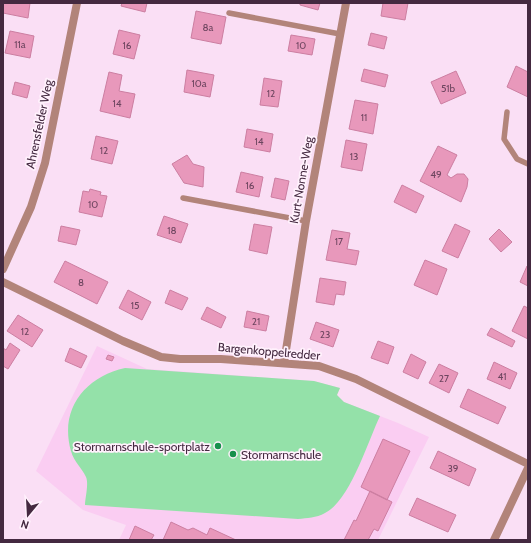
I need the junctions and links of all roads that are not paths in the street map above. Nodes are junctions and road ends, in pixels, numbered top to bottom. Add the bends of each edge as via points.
1 (77, 3) edge
2 (346, 3) edge
3 (229, 13) dead end
4 (340, 34) junction
5 (507, 112) dead end
6 (528, 164) edge
7 (183, 198) dead end
8 (306, 221) junction
9 (3, 269) edge
10 (3, 282) edge
11 (284, 363) junction
12 (528, 464) edge
13 (528, 468) edge
14 (494, 540) edge

1 - 9 street, Ahrensfelder Weg via 45,164 31,207
2 - 4 street, Kurt-Nonne-Weg
3 - 4 lane
4 - 8 street, Kurt-Nonne-Weg
5 - 6 lane via 504,139 516,159
7 - 8 lane
8 - 11 street, Kurt-Nonne-Weg
10 - 11 street, Bargenkoppelredder via 161,357
11 - 12 street, Bargenkoppelredder via 319,366 356,379
13 - 14 street

